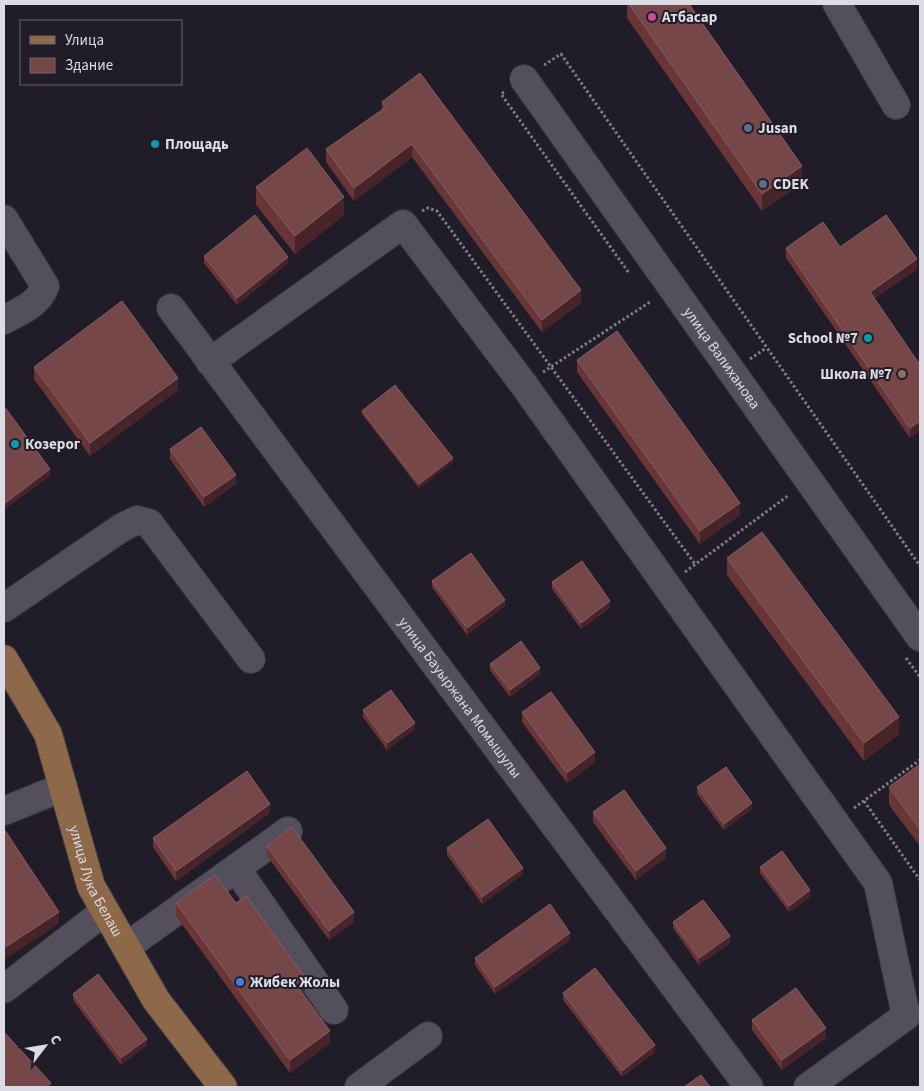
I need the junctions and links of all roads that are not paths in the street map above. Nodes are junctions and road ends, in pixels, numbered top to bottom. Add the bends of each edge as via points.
1 (837, 4) edge
2 (524, 79) road end
3 (896, 105) dead end
4 (4, 219) edge
5 (171, 308) dead end
6 (4, 320) edge
7 (210, 362) junction
8 (4, 608) edge
9 (920, 637) edge
10 (4, 659) edge
11 (251, 659) dead end
12 (63, 787) junction
13 (4, 811) edge
14 (288, 831) edge
15 (236, 868) junction
16 (105, 911) junction
17 (126, 948) junction
18 (4, 989) edge
19 (334, 1010) dead end
20 (428, 1036) dead end
21 (223, 1087) edge
22 (359, 1087) edge
23 (748, 1087) edge
24 (808, 1087) edge

1 - 3 street
2 - 9 street, улица Валиханова
4 - 6 street via 45,286 36,302
5 - 7 street, улица Бауыржана Момышулы
7 - 23 street, улица Бауыржана Момышулы
7 - 24 street via 403,224 524,385 878,883 906,1016
8 - 11 street via 121,528 137,520 149,522
10 - 12 main road, улица Лука Белаш via 48,734
12 - 13 street
12 - 16 main road, улица Лука Белаш via 91,886
14 - 15 street
15 - 17 street
15 - 19 street
16 - 17 main road, улица Лука Белаш
16 - 18 street
17 - 21 main road, улица Лука Белаш via 156,1000
20 - 22 street

